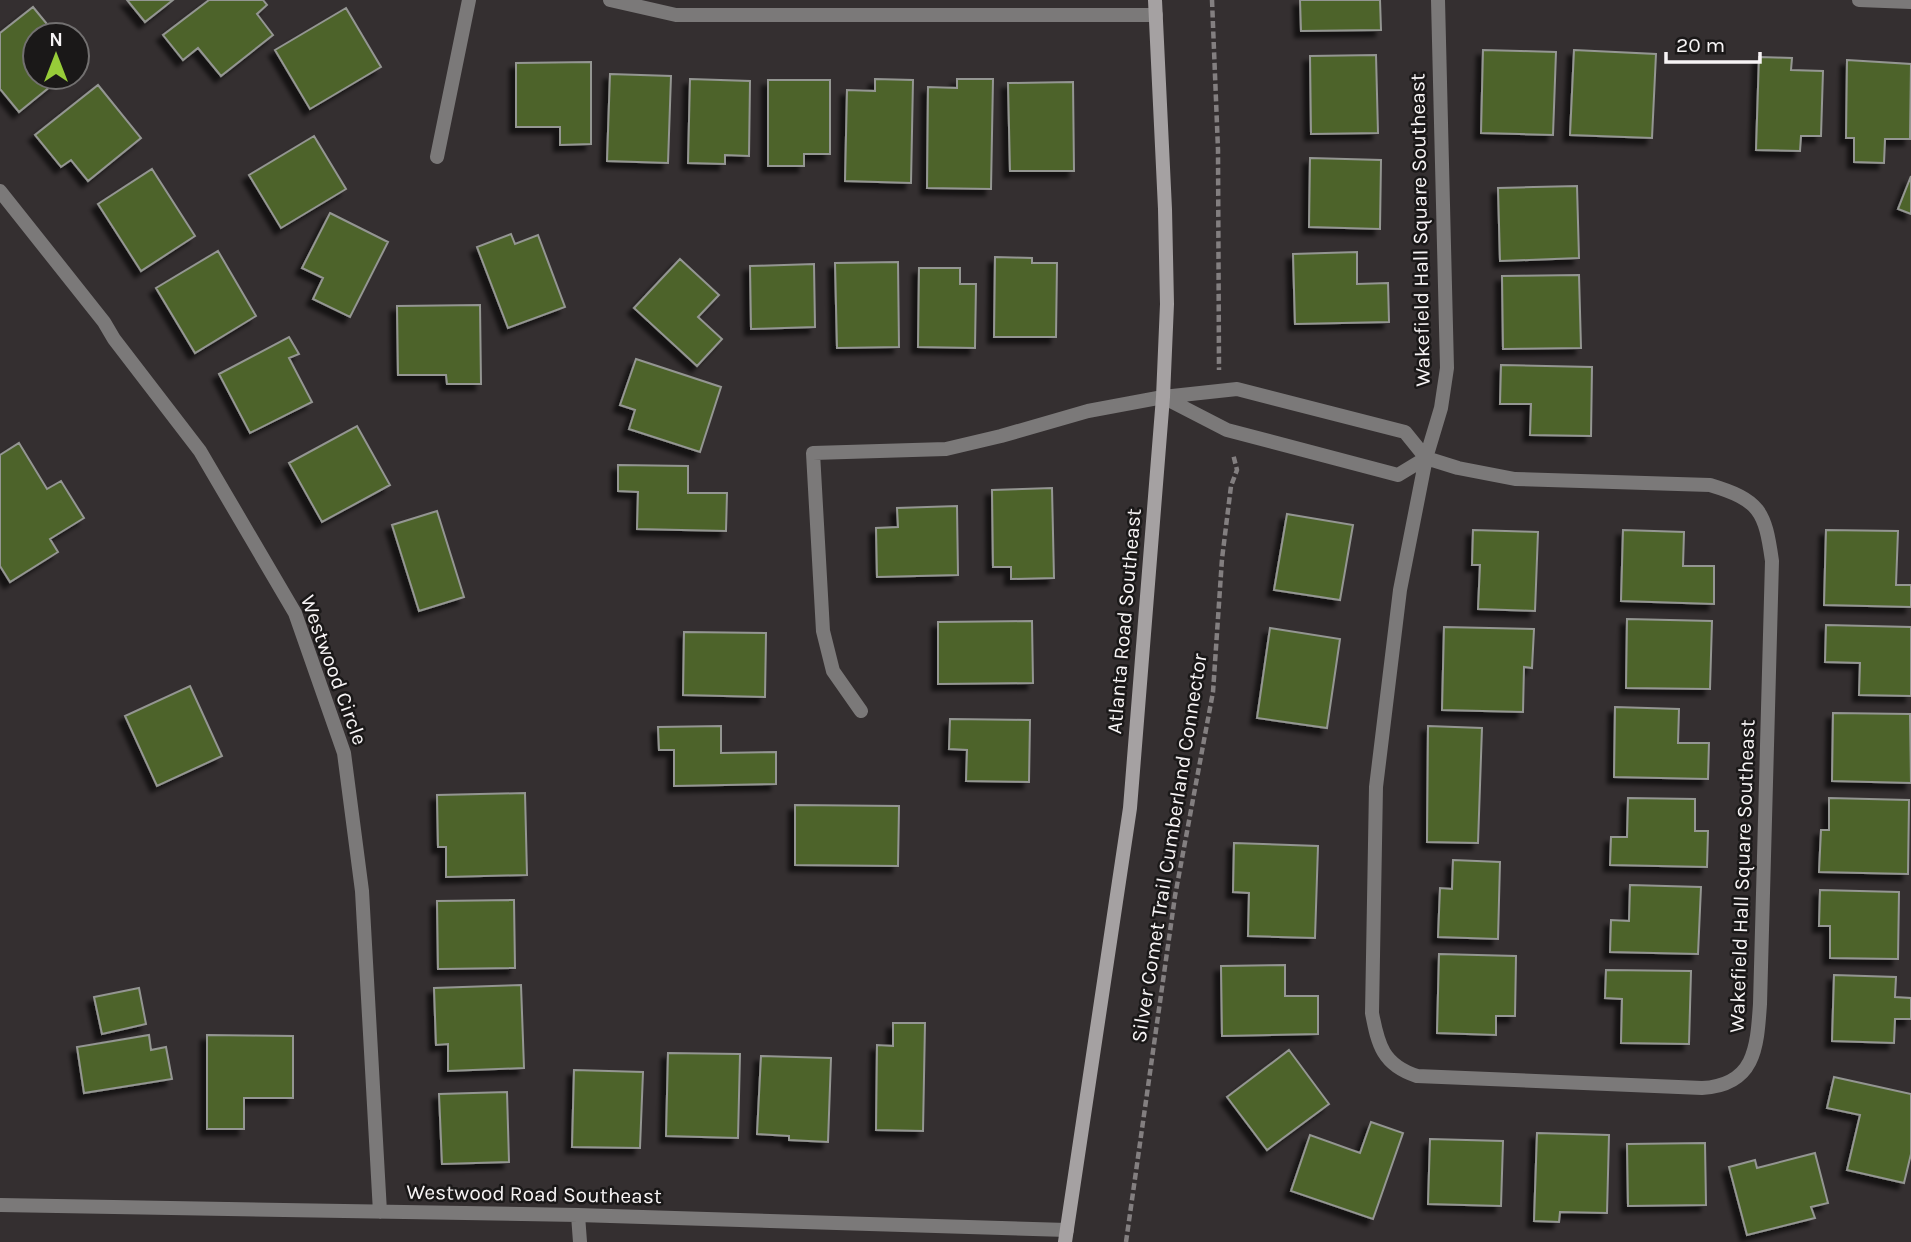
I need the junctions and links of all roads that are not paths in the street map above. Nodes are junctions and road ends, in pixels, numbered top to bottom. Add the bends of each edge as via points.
1 (469, 0) edge
2 (610, 0) edge
3 (1438, 0) edge
4 (1859, 0) edge
5 (1911, 2) edge
6 (1156, 7) edge
7 (437, 158) dead end
8 (0, 191) edge
9 (1163, 397) junction
10 (1426, 458) junction
11 (861, 710) dead end
12 (0, 1205) edge
13 (380, 1212) junction
14 (578, 1215) junction
15 (1066, 1236) edge
16 (580, 1242) edge

1 - 7 street
2 - 6 street via 676,15
3 - 10 street, Wakefield Hall Square Southeast via 1447,368
4 - 5 street
6 - 9 main road, Atlanta Road Southeast via 1166,209
8 - 13 street, Westwood Circle via 200,451 295,613 344,753 362,891
9 - 10 street via 1227,430 1398,475
9 - 10 street via 1237,388 1405,432
9 - 11 street via 1088,411 946,449 813,453 823,631 833,671
9 - 15 main road, Atlanta Road Southeast via 1130,808
10 - 10 street, Wakefield Hall Square Southeast via 1400,590 1377,787 1372,1013 1382,1052 1392,1064 1417,1076 1702,1088 1718,1087 1739,1077 1757,1046 1760,1004 1772,561 1767,527 1755,505 1739,494 1710,485 1515,479
12 - 13 street, Westwood Road Southeast
13 - 14 street, Westwood Road Southeast
14 - 15 street, Westwood Road Southeast
14 - 16 street

